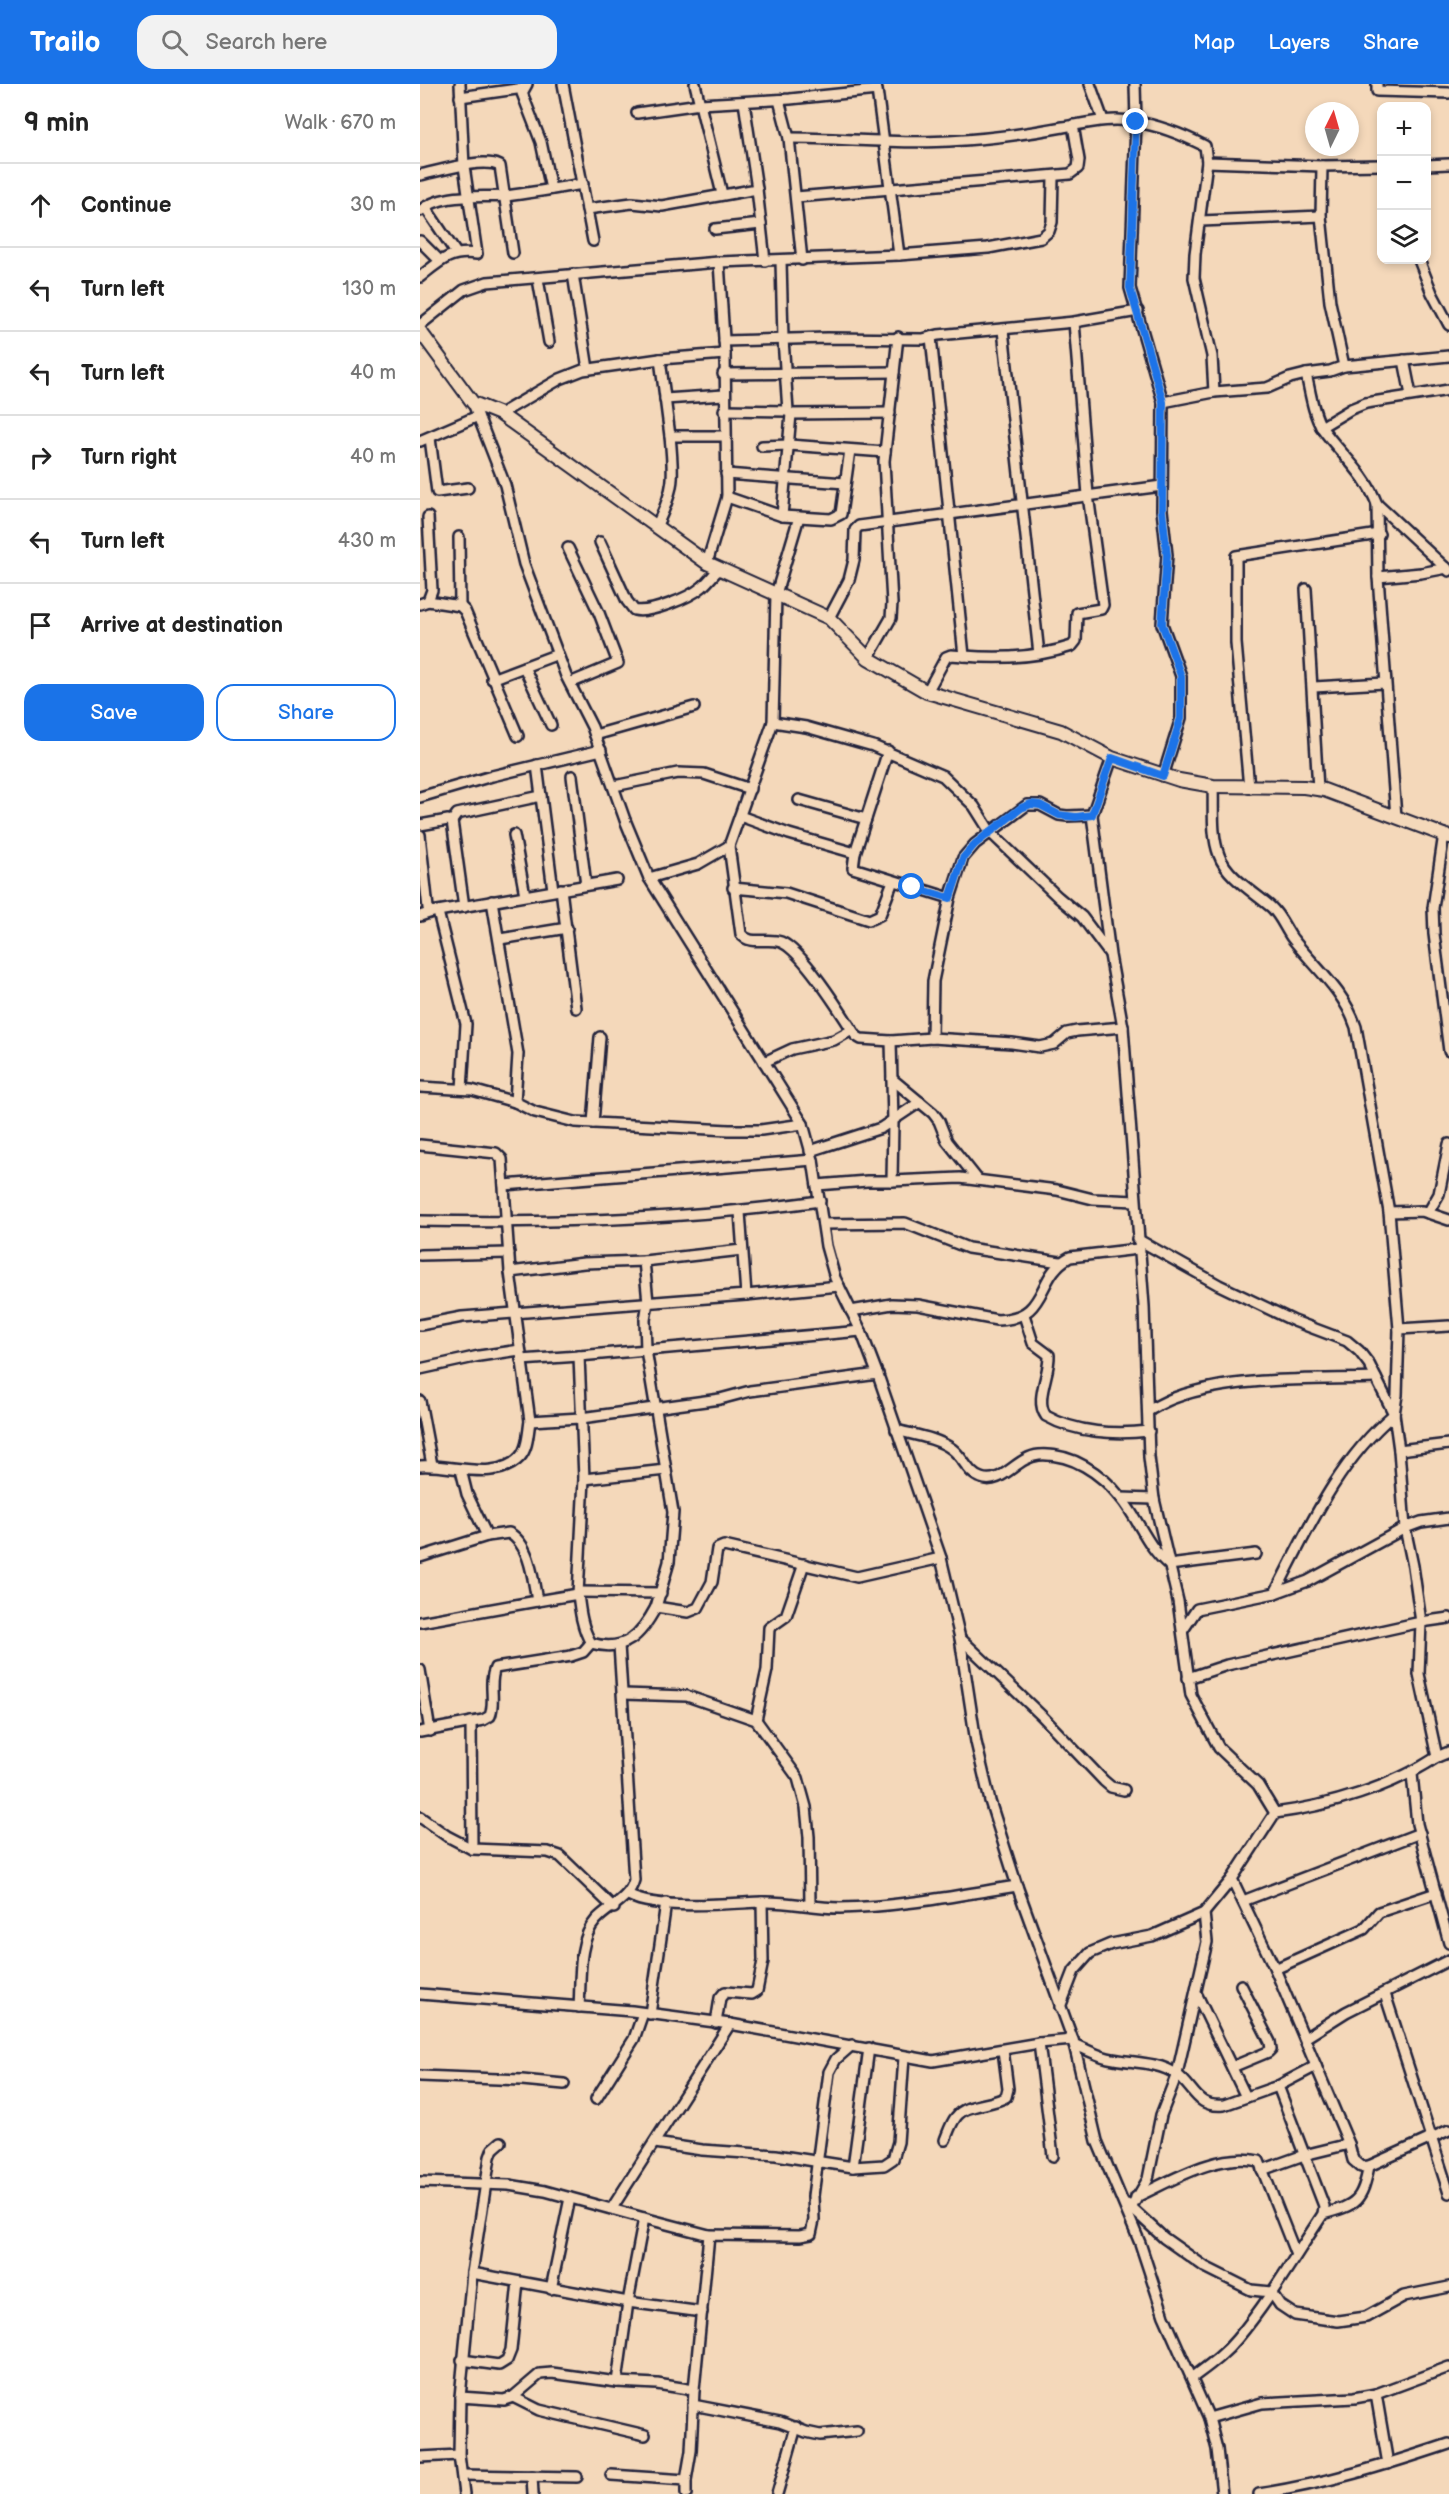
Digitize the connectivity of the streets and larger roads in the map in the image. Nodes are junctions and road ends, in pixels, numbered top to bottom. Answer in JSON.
{"nodes":[{"id":1,"x":460,"y":84,"type":"edge"},
{"id":2,"x":563,"y":84,"type":"edge"},
{"id":3,"x":695,"y":84,"type":"edge"},
{"id":4,"x":1090,"y":84,"type":"edge"},
{"id":5,"x":1135,"y":84,"type":"edge"},
{"id":6,"x":1377,"y":84,"type":"edge"},
{"id":7,"x":525,"y":86,"type":"edge"},
{"id":8,"x":1449,"y":93,"type":"edge"},
{"id":9,"x":460,"y":98,"type":"junction"},
{"id":10,"x":779,"y":100,"type":"junction"},
{"id":11,"x":744,"y":102,"type":"junction"},
{"id":12,"x":700,"y":104,"type":"junction"},
{"id":13,"x":637,"y":113,"type":"dead end"},
{"id":14,"x":1103,"y":120,"type":"junction"},
{"id":15,"x":1136,"y":122,"type":"junction"},
{"id":16,"x":1074,"y":125,"type":"junction"},
{"id":17,"x":789,"y":138,"type":"junction"},
{"id":18,"x":883,"y":142,"type":"junction"},
{"id":19,"x":1207,"y":162,"type":"junction"},
{"id":20,"x":1449,"y":164,"type":"edge"},
{"id":21,"x":1377,"y":165,"type":"edge"},
{"id":22,"x":1431,"y":165,"type":"edge"},
{"id":23,"x":464,"y":166,"type":"junction"},
{"id":24,"x":1322,"y":166,"type":"junction"},
{"id":25,"x":420,"y":175,"type":"edge"},
{"id":26,"x":1053,"y":177,"type":"junction"},
{"id":27,"x":583,"y":184,"type":"junction"},
{"id":28,"x":551,"y":189,"type":"junction"},
{"id":29,"x":757,"y":189,"type":"junction"},
{"id":30,"x":889,"y":190,"type":"junction"},
{"id":31,"x":722,"y":194,"type":"junction"},
{"id":32,"x":470,"y":196,"type":"junction"},
{"id":33,"x":504,"y":196,"type":"junction"},
{"id":34,"x":796,"y":197,"type":"junction"},
{"id":35,"x":422,"y":209,"type":"edge"},
{"id":36,"x":587,"y":209,"type":"junction"},
{"id":37,"x":1321,"y":216,"type":"junction"},
{"id":38,"x":1201,"y":221,"type":"junction"},
{"id":39,"x":761,"y":224,"type":"junction"},
{"id":40,"x":715,"y":229,"type":"dead end"},
{"id":41,"x":420,"y":241,"type":"edge"},
{"id":42,"x":593,"y":241,"type":"dead end"},
{"id":43,"x":456,"y":253,"type":"junction"},
{"id":44,"x":513,"y":253,"type":"dead end"},
{"id":45,"x":899,"y":255,"type":"junction"},
{"id":46,"x":802,"y":260,"type":"junction"},
{"id":47,"x":440,"y":261,"type":"junction"},
{"id":48,"x":765,"y":261,"type":"junction"},
{"id":49,"x":781,"y":261,"type":"junction"},
{"id":50,"x":719,"y":262,"type":"junction"},
{"id":51,"x":1421,"y":264,"type":"edge"},
{"id":52,"x":573,"y":274,"type":"junction"},
{"id":53,"x":420,"y":277,"type":"edge"},
{"id":54,"x":538,"y":279,"type":"junction"},
{"id":55,"x":1138,"y":310,"type":"junction"},
{"id":56,"x":1074,"y":322,"type":"junction"},
{"id":57,"x":420,"y":325,"type":"edge"},
{"id":58,"x":1449,"y":326,"type":"edge"},
{"id":59,"x":420,"y":330,"type":"edge"},
{"id":60,"x":1003,"y":330,"type":"junction"},
{"id":61,"x":898,"y":337,"type":"junction"},
{"id":62,"x":931,"y":337,"type":"junction"},
{"id":63,"x":783,"y":339,"type":"junction"},
{"id":64,"x":724,"y":341,"type":"junction"},
{"id":65,"x":549,"y":342,"type":"dead end"},
{"id":66,"x":725,"y":354,"type":"junction"},
{"id":67,"x":1449,"y":356,"type":"edge"},
{"id":68,"x":660,"y":359,"type":"junction"},
{"id":69,"x":1404,"y":360,"type":"junction"},
{"id":70,"x":1344,"y":366,"type":"junction"},
{"id":71,"x":588,"y":369,"type":"junction"},
{"id":72,"x":786,"y":372,"type":"junction"},
{"id":73,"x":894,"y":372,"type":"junction"},
{"id":74,"x":723,"y":374,"type":"junction"},
{"id":75,"x":1306,"y":374,"type":"junction"},
{"id":76,"x":1449,"y":390,"type":"edge"},
{"id":77,"x":1214,"y":392,"type":"junction"},
{"id":78,"x":724,"y":395,"type":"junction"},
{"id":79,"x":1411,"y":395,"type":"junction"},
{"id":80,"x":665,"y":399,"type":"junction"},
{"id":81,"x":1163,"y":402,"type":"junction"},
{"id":82,"x":473,"y":403,"type":"junction"},
{"id":83,"x":724,"y":410,"type":"junction"},
{"id":84,"x":789,"y":413,"type":"junction"},
{"id":85,"x":890,"y":413,"type":"junction"},
{"id":86,"x":500,"y":414,"type":"junction"},
{"id":87,"x":478,"y":416,"type":"junction"},
{"id":88,"x":1322,"y":427,"type":"junction"},
{"id":89,"x":670,"y":436,"type":"junction"},
{"id":90,"x":725,"y":436,"type":"junction"},
{"id":91,"x":430,"y":438,"type":"junction"},
{"id":92,"x":420,"y":441,"type":"edge"},
{"id":93,"x":789,"y":445,"type":"junction"},
{"id":94,"x":762,"y":446,"type":"dead end"},
{"id":95,"x":850,"y":450,"type":"junction"},
{"id":96,"x":885,"y":452,"type":"junction"},
{"id":97,"x":726,"y":474,"type":"junction"},
{"id":98,"x":785,"y":479,"type":"junction"},
{"id":99,"x":845,"y":483,"type":"junction"},
{"id":100,"x":1162,"y":486,"type":"junction"},
{"id":101,"x":468,"y":488,"type":"dead end"},
{"id":102,"x":1088,"y":495,"type":"junction"},
{"id":103,"x":727,"y":497,"type":"junction"},
{"id":104,"x":1377,"y":504,"type":"junction"},
{"id":105,"x":1021,"y":505,"type":"junction"},
{"id":106,"x":950,"y":514,"type":"junction"},
{"id":107,"x":782,"y":516,"type":"junction"},
{"id":108,"x":428,"y":517,"type":"dead end"},
{"id":109,"x":799,"y":517,"type":"junction"},
{"id":110,"x":887,"y":523,"type":"junction"},
{"id":111,"x":657,"y":525,"type":"junction"},
{"id":112,"x":1379,"y":534,"type":"junction"},
{"id":113,"x":459,"y":537,"type":"dead end"},
{"id":114,"x":600,"y":542,"type":"dead end"},
{"id":115,"x":568,"y":548,"type":"dead end"},
{"id":116,"x":706,"y":563,"type":"junction"},
{"id":117,"x":719,"y":569,"type":"junction"},
{"id":118,"x":1448,"y":569,"type":"edge"},
{"id":119,"x":1378,"y":577,"type":"junction"},
{"id":120,"x":1306,"y":589,"type":"dead end"},
{"id":121,"x":776,"y":594,"type":"junction"},
{"id":122,"x":424,"y":602,"type":"edge"},
{"id":123,"x":460,"y":606,"type":"junction"},
{"id":124,"x":829,"y":618,"type":"junction"},
{"id":125,"x":558,"y":654,"type":"junction"},
{"id":126,"x":1039,"y":654,"type":"junction"},
{"id":127,"x":964,"y":656,"type":"junction"},
{"id":128,"x":868,"y":657,"type":"junction"},
{"id":129,"x":524,"y":667,"type":"junction"},
{"id":130,"x":492,"y":679,"type":"junction"},
{"id":131,"x":1385,"y":682,"type":"junction"},
{"id":132,"x":570,"y":683,"type":"junction"},
{"id":133,"x":1314,"y":687,"type":"junction"},
{"id":134,"x":927,"y":692,"type":"junction"},
{"id":135,"x":694,"y":707,"type":"dead end"},
{"id":136,"x":773,"y":722,"type":"junction"},
{"id":137,"x":551,"y":725,"type":"dead end"},
{"id":138,"x":595,"y":735,"type":"junction"},
{"id":139,"x":518,"y":736,"type":"dead end"},
{"id":140,"x":601,"y":750,"type":"junction"},
{"id":141,"x":888,"y":751,"type":"junction"},
{"id":142,"x":1112,"y":758,"type":"junction"},
{"id":143,"x":537,"y":765,"type":"junction"},
{"id":144,"x":572,"y":776,"type":"dead end"},
{"id":145,"x":1163,"y":776,"type":"junction"},
{"id":146,"x":614,"y":786,"type":"junction"},
{"id":147,"x":1213,"y":786,"type":"junction"},
{"id":148,"x":1250,"y":788,"type":"junction"},
{"id":149,"x":750,"y":789,"type":"junction"},
{"id":150,"x":1318,"y":789,"type":"junction"},
{"id":151,"x":541,"y":796,"type":"junction"},
{"id":152,"x":420,"y":797,"type":"edge"},
{"id":153,"x":799,"y":800,"type":"dead end"},
{"id":154,"x":1092,"y":815,"type":"junction"},
{"id":155,"x":740,"y":816,"type":"junction"},
{"id":156,"x":1396,"y":817,"type":"junction"},
{"id":157,"x":866,"y":819,"type":"junction"},
{"id":158,"x":452,"y":821,"type":"junction"},
{"id":159,"x":420,"y":825,"type":"edge"},
{"id":160,"x":991,"y":833,"type":"junction"},
{"id":161,"x":420,"y":835,"type":"edge"},
{"id":162,"x":514,"y":835,"type":"dead end"},
{"id":163,"x":1446,"y":836,"type":"edge"},
{"id":164,"x":729,"y":846,"type":"junction"},
{"id":165,"x":855,"y":853,"type":"junction"},
{"id":166,"x":650,"y":878,"type":"junction"},
{"id":167,"x":617,"y":880,"type":"dead end"},
{"id":168,"x":893,"y":881,"type":"junction"},
{"id":169,"x":586,"y":885,"type":"junction"},
{"id":170,"x":733,"y":888,"type":"junction"},
{"id":171,"x":557,"y":890,"type":"junction"},
{"id":172,"x":525,"y":895,"type":"junction"},
{"id":173,"x":950,"y":898,"type":"junction"},
{"id":174,"x":492,"y":901,"type":"junction"},
{"id":175,"x":464,"y":907,"type":"junction"},
{"id":176,"x":435,"y":912,"type":"junction"},
{"id":177,"x":420,"y":916,"type":"edge"},
{"id":178,"x":567,"y":928,"type":"junction"},
{"id":179,"x":500,"y":939,"type":"junction"},
{"id":180,"x":1110,"y":955,"type":"junction"},
{"id":181,"x":576,"y":1008,"type":"dead end"},
{"id":182,"x":1123,"y":1027,"type":"junction"},
{"id":183,"x":852,"y":1030,"type":"junction"},
{"id":184,"x":600,"y":1037,"type":"dead end"},
{"id":185,"x":932,"y":1038,"type":"junction"},
{"id":186,"x":891,"y":1041,"type":"junction"},
{"id":187,"x":1449,"y":1051,"type":"edge"},
{"id":188,"x":764,"y":1062,"type":"junction"},
{"id":189,"x":892,"y":1079,"type":"junction"},
{"id":190,"x":420,"y":1086,"type":"edge"},
{"id":191,"x":462,"y":1089,"type":"junction"},
{"id":192,"x":515,"y":1102,"type":"junction"},
{"id":193,"x":920,"y":1102,"type":"junction"},
{"id":194,"x":593,"y":1122,"type":"junction"},
{"id":195,"x":893,"y":1122,"type":"junction"},
{"id":196,"x":803,"y":1124,"type":"junction"},
{"id":197,"x":1449,"y":1144,"type":"edge"},
{"id":198,"x":420,"y":1145,"type":"edge"},
{"id":199,"x":812,"y":1156,"type":"junction"},
{"id":200,"x":978,"y":1180,"type":"junction"},
{"id":201,"x":892,"y":1181,"type":"junction"},
{"id":202,"x":504,"y":1185,"type":"junction"},
{"id":203,"x":817,"y":1185,"type":"junction"},
{"id":204,"x":820,"y":1201,"type":"junction"},
{"id":205,"x":1135,"y":1201,"type":"junction"},
{"id":206,"x":740,"y":1212,"type":"junction"},
{"id":207,"x":1389,"y":1212,"type":"junction"},
{"id":208,"x":1428,"y":1213,"type":"junction"},
{"id":209,"x":1449,"y":1220,"type":"edge"},
{"id":210,"x":420,"y":1221,"type":"edge"},
{"id":211,"x":507,"y":1223,"type":"junction"},
{"id":212,"x":823,"y":1224,"type":"junction"},
{"id":213,"x":1138,"y":1244,"type":"junction"},
{"id":214,"x":742,"y":1250,"type":"junction"},
{"id":215,"x":509,"y":1253,"type":"junction"},
{"id":216,"x":420,"y":1255,"type":"edge"},
{"id":217,"x":644,"y":1261,"type":"junction"},
{"id":218,"x":1060,"y":1262,"type":"junction"},
{"id":219,"x":510,"y":1272,"type":"junction"},
{"id":220,"x":839,"y":1286,"type":"junction"},
{"id":221,"x":746,"y":1295,"type":"junction"},
{"id":222,"x":648,"y":1302,"type":"junction"},
{"id":223,"x":851,"y":1311,"type":"junction"},
{"id":224,"x":515,"y":1313,"type":"junction"},
{"id":225,"x":1024,"y":1315,"type":"junction"},
{"id":226,"x":420,"y":1324,"type":"edge"},
{"id":227,"x":1449,"y":1326,"type":"edge"},
{"id":228,"x":1399,"y":1329,"type":"junction"},
{"id":229,"x":861,"y":1331,"type":"junction"},
{"id":230,"x":646,"y":1350,"type":"junction"},
{"id":231,"x":521,"y":1355,"type":"junction"},
{"id":232,"x":579,"y":1356,"type":"junction"},
{"id":233,"x":420,"y":1370,"type":"edge"},
{"id":234,"x":878,"y":1374,"type":"junction"},
{"id":235,"x":1376,"y":1378,"type":"junction"},
{"id":236,"x":420,"y":1401,"type":"edge"},
{"id":237,"x":655,"y":1408,"type":"junction"},
{"id":238,"x":1148,"y":1412,"type":"junction"},
{"id":239,"x":1394,"y":1414,"type":"junction"},
{"id":240,"x":581,"y":1418,"type":"junction"},
{"id":241,"x":530,"y":1421,"type":"junction"},
{"id":242,"x":896,"y":1430,"type":"junction"},
{"id":243,"x":1149,"y":1431,"type":"junction"},
{"id":244,"x":1449,"y":1444,"type":"edge"},
{"id":245,"x":1399,"y":1450,"type":"junction"},
{"id":246,"x":432,"y":1465,"type":"junction"},
{"id":247,"x":420,"y":1467,"type":"edge"},
{"id":248,"x":461,"y":1470,"type":"junction"},
{"id":249,"x":666,"y":1470,"type":"junction"},
{"id":250,"x":584,"y":1479,"type":"junction"},
{"id":251,"x":1121,"y":1498,"type":"junction"},
{"id":252,"x":1154,"y":1499,"type":"junction"},
{"id":253,"x":1449,"y":1518,"type":"edge"},
{"id":254,"x":1405,"y":1528,"type":"junction"},
{"id":255,"x":488,"y":1536,"type":"junction"},
{"id":256,"x":1256,"y":1554,"type":"dead end"},
{"id":257,"x":420,"y":1557,"type":"edge"},
{"id":258,"x":941,"y":1558,"type":"junction"},
{"id":259,"x":804,"y":1564,"type":"junction"},
{"id":260,"x":1169,"y":1565,"type":"junction"},
{"id":261,"x":578,"y":1593,"type":"junction"},
{"id":262,"x":661,"y":1593,"type":"junction"},
{"id":263,"x":1275,"y":1593,"type":"junction"},
{"id":264,"x":537,"y":1601,"type":"junction"},
{"id":265,"x":1178,"y":1601,"type":"junction"},
{"id":266,"x":656,"y":1607,"type":"junction"},
{"id":267,"x":1197,"y":1609,"type":"junction"},
{"id":268,"x":1449,"y":1618,"type":"edge"},
{"id":269,"x":420,"y":1622,"type":"edge"},
{"id":270,"x":1421,"y":1622,"type":"junction"},
{"id":271,"x":1183,"y":1630,"type":"junction"},
{"id":272,"x":960,"y":1638,"type":"junction"},
{"id":273,"x":591,"y":1643,"type":"junction"},
{"id":274,"x":619,"y":1645,"type":"junction"},
{"id":275,"x":420,"y":1670,"type":"edge"},
{"id":276,"x":1188,"y":1678,"type":"junction"},
{"id":277,"x":623,"y":1694,"type":"junction"},
{"id":278,"x":756,"y":1720,"type":"junction"},
{"id":279,"x":471,"y":1722,"type":"junction"},
{"id":280,"x":425,"y":1731,"type":"edge"},
{"id":281,"x":1449,"y":1752,"type":"edge"},
{"id":282,"x":1437,"y":1757,"type":"junction"},
{"id":283,"x":1412,"y":1774,"type":"junction"},
{"id":284,"x":1124,"y":1790,"type":"dead end"},
{"id":285,"x":1275,"y":1813,"type":"junction"},
{"id":286,"x":420,"y":1817,"type":"edge"},
{"id":287,"x":1420,"y":1833,"type":"junction"},
{"id":288,"x":472,"y":1849,"type":"junction"},
{"id":289,"x":1232,"y":1879,"type":"junction"},
{"id":290,"x":1017,"y":1886,"type":"junction"},
{"id":291,"x":1436,"y":1893,"type":"junction"},
{"id":292,"x":627,"y":1894,"type":"junction"},
{"id":293,"x":1243,"y":1900,"type":"junction"},
{"id":294,"x":762,"y":1902,"type":"junction"},
{"id":295,"x":666,"y":1903,"type":"junction"},
{"id":296,"x":810,"y":1905,"type":"junction"},
{"id":297,"x":614,"y":1908,"type":"junction"},
{"id":298,"x":1204,"y":1913,"type":"junction"},
{"id":299,"x":1449,"y":1943,"type":"edge"},
{"id":300,"x":1449,"y":1960,"type":"edge"},
{"id":301,"x":1275,"y":1969,"type":"junction"},
{"id":302,"x":1241,"y":1985,"type":"dead end"},
{"id":303,"x":1196,"y":1993,"type":"junction"},
{"id":304,"x":420,"y":1994,"type":"edge"},
{"id":305,"x":1385,"y":1994,"type":"junction"},
{"id":306,"x":579,"y":2007,"type":"junction"},
{"id":307,"x":1060,"y":2007,"type":"junction"},
{"id":308,"x":646,"y":2013,"type":"junction"},
{"id":309,"x":716,"y":2023,"type":"junction"},
{"id":310,"x":730,"y":2024,"type":"junction"},
{"id":311,"x":1305,"y":2038,"type":"junction"},
{"id":312,"x":1073,"y":2042,"type":"junction"},
{"id":313,"x":1039,"y":2043,"type":"junction"},
{"id":314,"x":852,"y":2045,"type":"junction"},
{"id":315,"x":869,"y":2048,"type":"junction"},
{"id":316,"x":1003,"y":2050,"type":"junction"},
{"id":317,"x":904,"y":2057,"type":"junction"},
{"id":318,"x":1316,"y":2066,"type":"junction"},
{"id":319,"x":1232,"y":2067,"type":"junction"},
{"id":320,"x":1177,"y":2074,"type":"junction"},
{"id":321,"x":420,"y":2076,"type":"edge"},
{"id":322,"x":564,"y":2084,"type":"dead end"},
{"id":323,"x":1278,"y":2086,"type":"junction"},
{"id":324,"x":1246,"y":2097,"type":"junction"},
{"id":325,"x":596,"y":2099,"type":"dead end"},
{"id":326,"x":1449,"y":2130,"type":"edge"},
{"id":327,"x":1432,"y":2137,"type":"junction"},
{"id":328,"x":945,"y":2140,"type":"dead end"},
{"id":329,"x":501,"y":2142,"type":"dead end"},
{"id":330,"x":655,"y":2142,"type":"junction"},
{"id":331,"x":1348,"y":2144,"type":"junction"},
{"id":332,"x":1304,"y":2155,"type":"junction"},
{"id":333,"x":1053,"y":2156,"type":"dead end"},
{"id":334,"x":818,"y":2161,"type":"junction"},
{"id":335,"x":1369,"y":2166,"type":"junction"},
{"id":336,"x":853,"y":2167,"type":"junction"},
{"id":337,"x":1262,"y":2170,"type":"junction"},
{"id":338,"x":420,"y":2182,"type":"edge"},
{"id":339,"x":487,"y":2185,"type":"junction"},
{"id":340,"x":1449,"y":2193,"type":"edge"},
{"id":341,"x":1119,"y":2195,"type":"junction"},
{"id":342,"x":1136,"y":2197,"type":"junction"},
{"id":343,"x":570,"y":2198,"type":"junction"},
{"id":344,"x":612,"y":2208,"type":"junction"},
{"id":345,"x":1131,"y":2208,"type":"junction"},
{"id":346,"x":1323,"y":2214,"type":"junction"},
{"id":347,"x":644,"y":2217,"type":"junction"},
{"id":348,"x":709,"y":2235,"type":"junction"},
{"id":349,"x":1296,"y":2256,"type":"junction"},
{"id":350,"x":472,"y":2273,"type":"junction"},
{"id":351,"x":518,"y":2282,"type":"junction"},
{"id":352,"x":1449,"y":2288,"type":"edge"},
{"id":353,"x":551,"y":2289,"type":"junction"},
{"id":354,"x":1271,"y":2292,"type":"junction"},
{"id":355,"x":628,"y":2302,"type":"junction"},
{"id":356,"x":702,"y":2312,"type":"junction"},
{"id":357,"x":462,"y":2360,"type":"junction"},
{"id":358,"x":1449,"y":2367,"type":"edge"},
{"id":359,"x":1192,"y":2378,"type":"junction"},
{"id":360,"x":617,"y":2382,"type":"junction"},
{"id":361,"x":694,"y":2390,"type":"junction"},
{"id":362,"x":1376,"y":2394,"type":"junction"},
{"id":363,"x":460,"y":2397,"type":"junction"},
{"id":364,"x":513,"y":2397,"type":"junction"},
{"id":365,"x":693,"y":2405,"type":"junction"},
{"id":366,"x":1209,"y":2418,"type":"junction"},
{"id":367,"x":796,"y":2427,"type":"junction"},
{"id":368,"x":857,"y":2431,"type":"dead end"},
{"id":369,"x":645,"y":2435,"type":"dead end"},
{"id":370,"x":1449,"y":2444,"type":"edge"},
{"id":371,"x":459,"y":2455,"type":"junction"},
{"id":372,"x":420,"y":2457,"type":"edge"},
{"id":373,"x":1388,"y":2464,"type":"junction"},
{"id":374,"x":462,"y":2475,"type":"junction"},
{"id":375,"x":611,"y":2475,"type":"dead end"},
{"id":376,"x":532,"y":2476,"type":"junction"},
{"id":377,"x":577,"y":2477,"type":"dead end"},
{"id":378,"x":686,"y":2480,"type":"junction"},
{"id":379,"x":464,"y":2494,"type":"edge"},
{"id":380,"x":533,"y":2494,"type":"edge"},
{"id":381,"x":686,"y":2494,"type":"edge"},
{"id":382,"x":777,"y":2494,"type":"edge"},
{"id":383,"x":1222,"y":2494,"type":"edge"},
{"id":384,"x":1258,"y":2494,"type":"edge"}],
"edges":[{"from":1,"to":9,"type":"street"},
{"from":2,"to":27,"type":"street"},
{"from":3,"to":12,"type":"street"},
{"from":4,"to":14,"type":"street"},
{"from":5,"to":15,"type":"street"},
{"from":6,"to":8,"type":"street"},
{"from":7,"to":9,"type":"street"},
{"from":7,"to":28,"type":"street"},
{"from":9,"to":23,"type":"street"},
{"from":10,"to":11,"type":"street"},
{"from":10,"to":17,"type":"street"},
{"from":10,"to":18,"type":"street"},
{"from":11,"to":12,"type":"street"},
{"from":11,"to":29,"type":"street"},
{"from":12,"to":13,"type":"street"},
{"from":12,"to":31,"type":"street"},
{"from":14,"to":15,"type":"street"},
{"from":14,"to":16,"type":"street"},
{"from":15,"to":19,"type":"street"},
{"from":15,"to":55,"type":"street"},
{"from":16,"to":18,"type":"street"},
{"from":16,"to":26,"type":"street"},
{"from":17,"to":18,"type":"street"},
{"from":17,"to":34,"type":"street"},
{"from":18,"to":30,"type":"street"},
{"from":19,"to":24,"type":"street"},
{"from":19,"to":38,"type":"street"},
{"from":20,"to":22,"type":"street"},
{"from":21,"to":24,"type":"street"},
{"from":23,"to":25,"type":"street"},
{"from":23,"to":32,"type":"street"},
{"from":23,"to":33,"type":"street"},
{"from":24,"to":37,"type":"street"},
{"from":26,"to":30,"type":"street"},
{"from":26,"to":45,"type":"street"},
{"from":27,"to":28,"type":"street"},
{"from":27,"to":36,"type":"street"},
{"from":28,"to":33,"type":"street"},
{"from":29,"to":31,"type":"street"},
{"from":29,"to":39,"type":"street"},
{"from":30,"to":34,"type":"street"},
{"from":30,"to":45,"type":"street"},
{"from":31,"to":36,"type":"street"},
{"from":32,"to":33,"type":"street"},
{"from":32,"to":35,"type":"street"},
{"from":32,"to":43,"type":"street"},
{"from":33,"to":44,"type":"street"},
{"from":34,"to":46,"type":"street"},
{"from":35,"to":43,"type":"street"},
{"from":36,"to":42,"type":"street"},
{"from":37,"to":38,"type":"street"},
{"from":37,"to":70,"type":"street"},
{"from":38,"to":77,"type":"street"},
{"from":39,"to":40,"type":"street"},
{"from":39,"to":48,"type":"street"},
{"from":41,"to":47,"type":"street"},
{"from":43,"to":47,"type":"street"},
{"from":45,"to":46,"type":"street"},
{"from":46,"to":49,"type":"street"},
{"from":47,"to":53,"type":"street"},
{"from":48,"to":49,"type":"street"},
{"from":48,"to":50,"type":"street"},
{"from":49,"to":63,"type":"street"},
{"from":50,"to":52,"type":"street"},
{"from":50,"to":64,"type":"street"},
{"from":51,"to":58,"type":"street"},
{"from":52,"to":54,"type":"street"},
{"from":52,"to":71,"type":"street"},
{"from":54,"to":57,"type":"street"},
{"from":54,"to":65,"type":"street"},
{"from":55,"to":56,"type":"street"},
{"from":55,"to":81,"type":"street"},
{"from":56,"to":60,"type":"street"},
{"from":56,"to":102,"type":"street"},
{"from":59,"to":82,"type":"street"},
{"from":60,"to":62,"type":"street"},
{"from":60,"to":105,"type":"street"},
{"from":61,"to":62,"type":"street"},
{"from":61,"to":63,"type":"street"},
{"from":61,"to":73,"type":"street"},
{"from":62,"to":106,"type":"street"},
{"from":63,"to":64,"type":"street"},
{"from":63,"to":72,"type":"street"},
{"from":64,"to":66,"type":"street"},
{"from":66,"to":68,"type":"street"},
{"from":66,"to":74,"type":"street"},
{"from":67,"to":69,"type":"street"},
{"from":68,"to":71,"type":"street"},
{"from":68,"to":80,"type":"street"},
{"from":69,"to":70,"type":"street"},
{"from":69,"to":79,"type":"street"},
{"from":70,"to":75,"type":"street"},
{"from":71,"to":86,"type":"street"},
{"from":72,"to":73,"type":"street"},
{"from":72,"to":74,"type":"street"},
{"from":72,"to":84,"type":"street"},
{"from":73,"to":85,"type":"street"},
{"from":74,"to":78,"type":"street"},
{"from":75,"to":77,"type":"street"},
{"from":75,"to":88,"type":"street"},
{"from":76,"to":79,"type":"street"},
{"from":77,"to":81,"type":"street"},
{"from":78,"to":80,"type":"street"},
{"from":78,"to":83,"type":"street"},
{"from":79,"to":88,"type":"street"},
{"from":80,"to":89,"type":"street"},
{"from":81,"to":100,"type":"street"},
{"from":82,"to":86,"type":"street"},
{"from":82,"to":87,"type":"street"},
{"from":83,"to":84,"type":"street"},
{"from":83,"to":90,"type":"street"},
{"from":84,"to":85,"type":"street"},
{"from":84,"to":93,"type":"street"},
{"from":85,"to":96,"type":"street"},
{"from":86,"to":111,"type":"street"},
{"from":87,"to":91,"type":"street"},
{"from":87,"to":125,"type":"street"},
{"from":88,"to":104,"type":"street"},
{"from":89,"to":90,"type":"street"},
{"from":89,"to":111,"type":"street"},
{"from":90,"to":97,"type":"street"},
{"from":91,"to":92,"type":"street"},
{"from":91,"to":101,"type":"street"},
{"from":93,"to":94,"type":"street"},
{"from":93,"to":95,"type":"street"},
{"from":93,"to":98,"type":"street"},
{"from":95,"to":96,"type":"street"},
{"from":95,"to":99,"type":"street"},
{"from":96,"to":110,"type":"street"},
{"from":97,"to":98,"type":"street"},
{"from":97,"to":103,"type":"street"},
{"from":98,"to":99,"type":"street"},
{"from":98,"to":107,"type":"street"},
{"from":99,"to":109,"type":"street"},
{"from":100,"to":102,"type":"street"},
{"from":100,"to":145,"type":"street"},
{"from":102,"to":105,"type":"street"},
{"from":102,"to":126,"type":"street"},
{"from":103,"to":107,"type":"street"},
{"from":103,"to":116,"type":"street"},
{"from":104,"to":112,"type":"street"},
{"from":104,"to":118,"type":"street"},
{"from":105,"to":106,"type":"street"},
{"from":105,"to":126,"type":"street"},
{"from":106,"to":110,"type":"street"},
{"from":106,"to":127,"type":"street"},
{"from":107,"to":109,"type":"street"},
{"from":108,"to":122,"type":"street"},
{"from":109,"to":121,"type":"street"},
{"from":110,"to":124,"type":"street"},
{"from":110,"to":128,"type":"street"},
{"from":111,"to":116,"type":"street"},
{"from":112,"to":119,"type":"street"},
{"from":112,"to":148,"type":"street"},
{"from":113,"to":123,"type":"street"},
{"from":114,"to":117,"type":"street"},
{"from":115,"to":132,"type":"street"},
{"from":116,"to":117,"type":"street"},
{"from":117,"to":121,"type":"street"},
{"from":118,"to":119,"type":"street"},
{"from":119,"to":131,"type":"street"},
{"from":120,"to":133,"type":"street"},
{"from":121,"to":124,"type":"street"},
{"from":121,"to":136,"type":"street"},
{"from":122,"to":123,"type":"street"},
{"from":123,"to":130,"type":"street"},
{"from":124,"to":128,"type":"street"},
{"from":125,"to":129,"type":"street"},
{"from":125,"to":132,"type":"street"},
{"from":126,"to":127,"type":"street"},
{"from":127,"to":134,"type":"street"},
{"from":128,"to":134,"type":"street"},
{"from":129,"to":130,"type":"street"},
{"from":129,"to":137,"type":"street"},
{"from":130,"to":139,"type":"street"},
{"from":131,"to":133,"type":"street"},
{"from":131,"to":156,"type":"street"},
{"from":132,"to":138,"type":"street"},
{"from":133,"to":150,"type":"street"},
{"from":134,"to":142,"type":"street"},
{"from":135,"to":138,"type":"street"},
{"from":136,"to":141,"type":"street"},
{"from":136,"to":149,"type":"street"},
{"from":138,"to":140,"type":"street"},
{"from":140,"to":143,"type":"street"},
{"from":140,"to":146,"type":"street"},
{"from":141,"to":157,"type":"street"},
{"from":141,"to":160,"type":"street"},
{"from":142,"to":145,"type":"street"},
{"from":142,"to":154,"type":"street"},
{"from":143,"to":151,"type":"street"},
{"from":143,"to":152,"type":"street"},
{"from":144,"to":169,"type":"street"},
{"from":145,"to":147,"type":"street"},
{"from":146,"to":149,"type":"street"},
{"from":146,"to":166,"type":"street"},
{"from":147,"to":148,"type":"street"},
{"from":147,"to":207,"type":"street"},
{"from":148,"to":150,"type":"street"},
{"from":149,"to":155,"type":"street"},
{"from":150,"to":156,"type":"street"},
{"from":151,"to":158,"type":"street"},
{"from":151,"to":171,"type":"street"},
{"from":153,"to":157,"type":"street"},
{"from":154,"to":160,"type":"street"},
{"from":154,"to":180,"type":"street"},
{"from":155,"to":164,"type":"street"},
{"from":155,"to":165,"type":"street"},
{"from":156,"to":163,"type":"street"},
{"from":157,"to":165,"type":"street"},
{"from":158,"to":159,"type":"street"},
{"from":158,"to":175,"type":"street"},
{"from":160,"to":173,"type":"street"},
{"from":160,"to":180,"type":"street"},
{"from":161,"to":176,"type":"street"},
{"from":162,"to":172,"type":"street"},
{"from":163,"to":187,"type":"street"},
{"from":164,"to":166,"type":"street"},
{"from":164,"to":170,"type":"street"},
{"from":165,"to":168,"type":"street"},
{"from":166,"to":188,"type":"street"},
{"from":167,"to":169,"type":"street"},
{"from":168,"to":170,"type":"street"},
{"from":168,"to":173,"type":"street"},
{"from":169,"to":171,"type":"street"},
{"from":170,"to":183,"type":"street"},
{"from":171,"to":172,"type":"street"},
{"from":171,"to":178,"type":"street"},
{"from":172,"to":174,"type":"street"},
{"from":173,"to":185,"type":"street"},
{"from":174,"to":175,"type":"street"},
{"from":174,"to":179,"type":"street"},
{"from":175,"to":176,"type":"street"},
{"from":176,"to":177,"type":"street"},
{"from":176,"to":191,"type":"street"},
{"from":178,"to":179,"type":"street"},
{"from":178,"to":181,"type":"street"},
{"from":179,"to":192,"type":"street"},
{"from":180,"to":182,"type":"street"},
{"from":182,"to":185,"type":"street"},
{"from":182,"to":205,"type":"street"},
{"from":183,"to":186,"type":"street"},
{"from":183,"to":188,"type":"street"},
{"from":184,"to":194,"type":"street"},
{"from":185,"to":186,"type":"street"},
{"from":186,"to":189,"type":"street"},
{"from":188,"to":196,"type":"street"},
{"from":189,"to":193,"type":"street"},
{"from":189,"to":195,"type":"street"},
{"from":190,"to":191,"type":"street"},
{"from":191,"to":192,"type":"street"},
{"from":192,"to":194,"type":"street"},
{"from":193,"to":195,"type":"street"},
{"from":193,"to":200,"type":"street"},
{"from":194,"to":196,"type":"street"},
{"from":195,"to":199,"type":"street"},
{"from":195,"to":201,"type":"street"},
{"from":196,"to":199,"type":"street"},
{"from":197,"to":208,"type":"street"},
{"from":198,"to":202,"type":"street"},
{"from":199,"to":202,"type":"street"},
{"from":199,"to":203,"type":"street"},
{"from":200,"to":201,"type":"street"},
{"from":200,"to":205,"type":"street"},
{"from":201,"to":203,"type":"street"},
{"from":202,"to":211,"type":"street"},
{"from":203,"to":204,"type":"street"},
{"from":204,"to":206,"type":"street"},
{"from":204,"to":212,"type":"street"},
{"from":205,"to":213,"type":"street"},
{"from":206,"to":211,"type":"street"},
{"from":206,"to":214,"type":"street"},
{"from":207,"to":208,"type":"street"},
{"from":207,"to":228,"type":"street"},
{"from":208,"to":209,"type":"street"},
{"from":210,"to":211,"type":"street"},
{"from":211,"to":215,"type":"street"},
{"from":212,"to":218,"type":"street"},
{"from":212,"to":220,"type":"street"},
{"from":213,"to":218,"type":"street"},
{"from":213,"to":235,"type":"street"},
{"from":213,"to":238,"type":"street"},
{"from":214,"to":217,"type":"street"},
{"from":214,"to":221,"type":"street"},
{"from":215,"to":216,"type":"street"},
{"from":215,"to":219,"type":"street"},
{"from":217,"to":219,"type":"street"},
{"from":217,"to":222,"type":"street"},
{"from":218,"to":225,"type":"street"},
{"from":219,"to":224,"type":"street"},
{"from":220,"to":221,"type":"street"},
{"from":220,"to":223,"type":"street"},
{"from":221,"to":222,"type":"street"},
{"from":222,"to":224,"type":"street"},
{"from":222,"to":230,"type":"street"},
{"from":223,"to":225,"type":"street"},
{"from":223,"to":229,"type":"street"},
{"from":224,"to":226,"type":"street"},
{"from":224,"to":231,"type":"street"},
{"from":225,"to":243,"type":"street"},
{"from":227,"to":228,"type":"street"},
{"from":228,"to":239,"type":"street"},
{"from":229,"to":230,"type":"street"},
{"from":229,"to":234,"type":"street"},
{"from":230,"to":232,"type":"street"},
{"from":230,"to":237,"type":"street"},
{"from":231,"to":232,"type":"street"},
{"from":231,"to":233,"type":"street"},
{"from":231,"to":241,"type":"street"},
{"from":232,"to":240,"type":"street"},
{"from":234,"to":237,"type":"street"},
{"from":234,"to":242,"type":"street"},
{"from":235,"to":238,"type":"street"},
{"from":235,"to":239,"type":"street"},
{"from":236,"to":246,"type":"street"},
{"from":237,"to":240,"type":"street"},
{"from":237,"to":249,"type":"street"},
{"from":238,"to":243,"type":"street"},
{"from":239,"to":245,"type":"street"},
{"from":239,"to":263,"type":"street"},
{"from":240,"to":241,"type":"street"},
{"from":240,"to":250,"type":"street"},
{"from":241,"to":248,"type":"street"},
{"from":242,"to":251,"type":"street"},
{"from":242,"to":258,"type":"street"},
{"from":243,"to":252,"type":"street"},
{"from":244,"to":245,"type":"street"},
{"from":245,"to":254,"type":"street"},
{"from":246,"to":247,"type":"street"},
{"from":246,"to":248,"type":"street"},
{"from":248,"to":255,"type":"street"},
{"from":249,"to":250,"type":"street"},
{"from":249,"to":262,"type":"street"},
{"from":250,"to":261,"type":"street"},
{"from":251,"to":252,"type":"street"},
{"from":251,"to":260,"type":"street"},
{"from":252,"to":260,"type":"street"},
{"from":253,"to":254,"type":"street"},
{"from":254,"to":263,"type":"street"},
{"from":254,"to":270,"type":"street"},
{"from":255,"to":257,"type":"street"},
{"from":255,"to":264,"type":"street"},
{"from":256,"to":260,"type":"street"},
{"from":258,"to":259,"type":"street"},
{"from":258,"to":272,"type":"street"},
{"from":259,"to":266,"type":"street"},
{"from":259,"to":278,"type":"street"},
{"from":260,"to":265,"type":"street"},
{"from":261,"to":262,"type":"street"},
{"from":261,"to":264,"type":"street"},
{"from":261,"to":273,"type":"street"},
{"from":262,"to":266,"type":"street"},
{"from":263,"to":267,"type":"street"},
{"from":264,"to":269,"type":"street"},
{"from":265,"to":267,"type":"street"},
{"from":265,"to":271,"type":"street"},
{"from":266,"to":274,"type":"street"},
{"from":267,"to":271,"type":"street"},
{"from":268,"to":270,"type":"street"},
{"from":270,"to":276,"type":"street"},
{"from":270,"to":282,"type":"street"},
{"from":271,"to":276,"type":"street"},
{"from":272,"to":284,"type":"street"},
{"from":272,"to":290,"type":"street"},
{"from":273,"to":274,"type":"street"},
{"from":273,"to":279,"type":"street"},
{"from":274,"to":277,"type":"street"},
{"from":275,"to":280,"type":"street"},
{"from":276,"to":285,"type":"street"},
{"from":277,"to":278,"type":"street"},
{"from":277,"to":292,"type":"street"},
{"from":278,"to":296,"type":"street"},
{"from":279,"to":280,"type":"street"},
{"from":279,"to":288,"type":"street"},
{"from":281,"to":282,"type":"street"},
{"from":282,"to":283,"type":"street"},
{"from":283,"to":285,"type":"street"},
{"from":283,"to":287,"type":"street"},
{"from":285,"to":289,"type":"street"},
{"from":286,"to":288,"type":"street"},
{"from":287,"to":291,"type":"street"},
{"from":287,"to":293,"type":"street"},
{"from":288,"to":297,"type":"street"},
{"from":289,"to":293,"type":"street"},
{"from":289,"to":298,"type":"street"},
{"from":290,"to":296,"type":"street"},
{"from":290,"to":307,"type":"street"},
{"from":291,"to":299,"type":"street"},
{"from":291,"to":301,"type":"street"},
{"from":292,"to":295,"type":"street"},
{"from":292,"to":297,"type":"street"},
{"from":293,"to":301,"type":"street"},
{"from":294,"to":295,"type":"street"},
{"from":294,"to":296,"type":"street"},
{"from":294,"to":309,"type":"street"},
{"from":295,"to":308,"type":"street"},
{"from":297,"to":306,"type":"street"},
{"from":298,"to":303,"type":"street"},
{"from":298,"to":307,"type":"street"},
{"from":300,"to":305,"type":"street"},
{"from":301,"to":311,"type":"street"},
{"from":302,"to":319,"type":"street"},
{"from":303,"to":319,"type":"street"},
{"from":303,"to":320,"type":"street"},
{"from":304,"to":306,"type":"street"},
{"from":305,"to":311,"type":"street"},
{"from":305,"to":327,"type":"street"},
{"from":306,"to":308,"type":"street"},
{"from":307,"to":312,"type":"street"},
{"from":308,"to":309,"type":"street"},
{"from":308,"to":325,"type":"street"},
{"from":309,"to":310,"type":"street"},
{"from":310,"to":314,"type":"street"},
{"from":310,"to":330,"type":"street"},
{"from":311,"to":318,"type":"street"},
{"from":312,"to":313,"type":"street"},
{"from":312,"to":320,"type":"street"},
{"from":312,"to":341,"type":"street"},
{"from":313,"to":316,"type":"street"},
{"from":313,"to":333,"type":"street"},
{"from":314,"to":315,"type":"street"},
{"from":314,"to":334,"type":"street"},
{"from":315,"to":317,"type":"street"},
{"from":315,"to":336,"type":"street"},
{"from":316,"to":317,"type":"street"},
{"from":316,"to":328,"type":"street"},
{"from":317,"to":336,"type":"street"},
{"from":318,"to":323,"type":"street"},
{"from":318,"to":331,"type":"street"},
{"from":319,"to":324,"type":"street"},
{"from":320,"to":324,"type":"street"},
{"from":320,"to":342,"type":"street"},
{"from":321,"to":322,"type":"street"},
{"from":323,"to":324,"type":"street"},
{"from":323,"to":332,"type":"street"},
{"from":326,"to":327,"type":"street"},
{"from":327,"to":335,"type":"street"},
{"from":327,"to":340,"type":"street"},
{"from":329,"to":339,"type":"street"},
{"from":330,"to":334,"type":"street"},
{"from":330,"to":344,"type":"street"},
{"from":331,"to":332,"type":"street"},
{"from":331,"to":335,"type":"street"},
{"from":332,"to":337,"type":"street"},
{"from":332,"to":346,"type":"street"},
{"from":334,"to":336,"type":"street"},
{"from":334,"to":348,"type":"street"},
{"from":335,"to":346,"type":"street"},
{"from":337,"to":342,"type":"street"},
{"from":337,"to":349,"type":"street"},
{"from":338,"to":339,"type":"street"},
{"from":339,"to":343,"type":"street"},
{"from":339,"to":350,"type":"street"},
{"from":341,"to":345,"type":"street"},
{"from":341,"to":359,"type":"street"},
{"from":342,"to":345,"type":"street"},
{"from":343,"to":344,"type":"street"},
{"from":343,"to":353,"type":"street"},
{"from":344,"to":347,"type":"street"},
{"from":345,"to":354,"type":"street"},
{"from":346,"to":349,"type":"street"},
{"from":347,"to":348,"type":"street"},
{"from":347,"to":355,"type":"street"},
{"from":348,"to":356,"type":"street"},
{"from":349,"to":354,"type":"street"},
{"from":350,"to":351,"type":"street"},
{"from":350,"to":357,"type":"street"},
{"from":351,"to":353,"type":"street"},
{"from":351,"to":357,"type":"street"},
{"from":352,"to":354,"type":"street"},
{"from":353,"to":355,"type":"street"},
{"from":354,"to":359,"type":"street"},
{"from":355,"to":356,"type":"street"},
{"from":355,"to":360,"type":"street"},
{"from":356,"to":361,"type":"street"},
{"from":357,"to":363,"type":"street"},
{"from":358,"to":362,"type":"street"},
{"from":359,"to":366,"type":"street"},
{"from":360,"to":361,"type":"street"},
{"from":360,"to":364,"type":"street"},
{"from":361,"to":365,"type":"street"},
{"from":362,"to":366,"type":"street"},
{"from":362,"to":373,"type":"street"},
{"from":363,"to":364,"type":"street"},
{"from":363,"to":371,"type":"street"},
{"from":364,"to":369,"type":"street"},
{"from":365,"to":367,"type":"street"},
{"from":365,"to":378,"type":"street"},
{"from":366,"to":383,"type":"street"},
{"from":367,"to":368,"type":"street"},
{"from":367,"to":382,"type":"street"},
{"from":370,"to":373,"type":"street"},
{"from":371,"to":372,"type":"street"},
{"from":371,"to":374,"type":"street"},
{"from":373,"to":384,"type":"street"},
{"from":374,"to":376,"type":"street"},
{"from":374,"to":379,"type":"street"},
{"from":375,"to":378,"type":"street"},
{"from":376,"to":377,"type":"street"},
{"from":376,"to":380,"type":"street"},
{"from":378,"to":381,"type":"street"}]}
